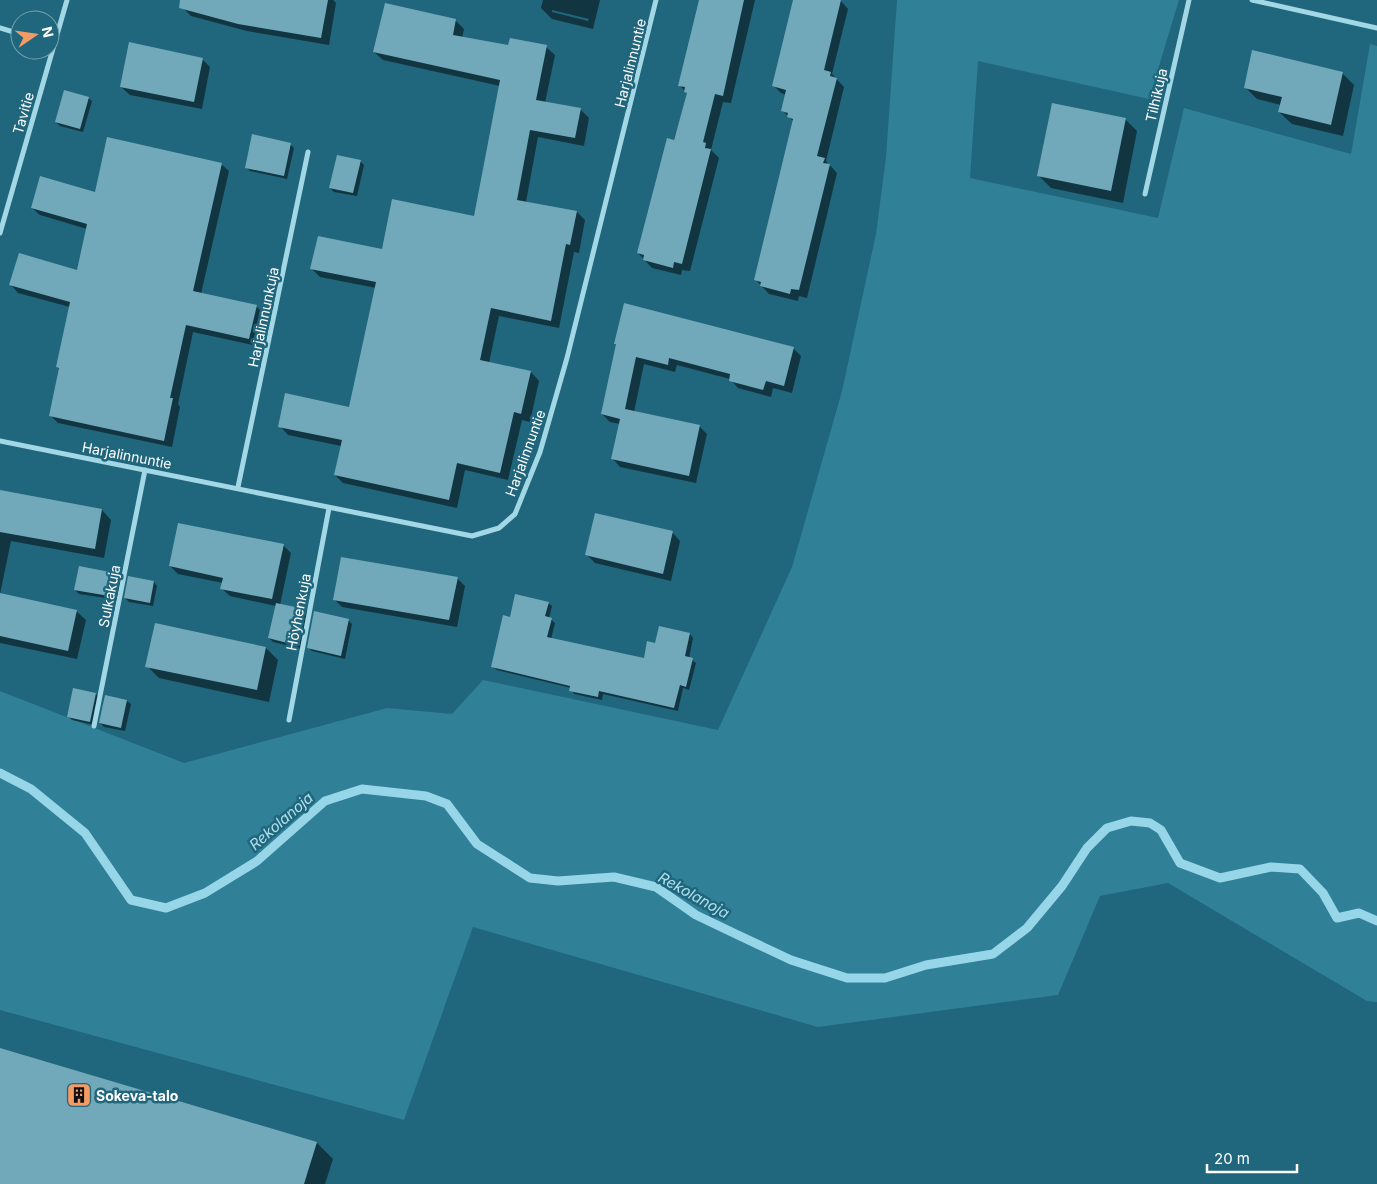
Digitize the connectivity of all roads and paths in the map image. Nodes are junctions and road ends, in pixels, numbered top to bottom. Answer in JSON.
{"nodes":[{"id":1,"x":67,"y":0,"type":"edge"},
{"id":2,"x":656,"y":0,"type":"edge"},
{"id":3,"x":1189,"y":0,"type":"edge"},
{"id":4,"x":1252,"y":0,"type":"edge"},
{"id":5,"x":60,"y":20,"type":"edge"},
{"id":6,"x":1377,"y":28,"type":"edge"},
{"id":7,"x":47,"y":60,"type":"edge"},
{"id":8,"x":308,"y":152,"type":"dead end"},
{"id":9,"x":1145,"y":194,"type":"dead end"},
{"id":10,"x":0,"y":233,"type":"edge"},
{"id":11,"x":0,"y":441,"type":"edge"},
{"id":12,"x":145,"y":470,"type":"junction"},
{"id":13,"x":238,"y":487,"type":"junction"},
{"id":14,"x":329,"y":508,"type":"junction"},
{"id":15,"x":289,"y":720,"type":"dead end"},
{"id":16,"x":94,"y":726,"type":"dead end"}],
"edges":[{"from":1,"to":5,"type":"street","name":"Tavitie"},
{"from":2,"to":14,"type":"street","name":"Harjalinnuntie"},
{"from":3,"to":9,"type":"street","name":"Tilhikuja"},
{"from":4,"to":6,"type":"street"},
{"from":7,"to":10,"type":"street","name":"Tavitie"},
{"from":8,"to":13,"type":"street","name":"Harjalinnunkuja"},
{"from":11,"to":12,"type":"street","name":"Harjalinnuntie"},
{"from":12,"to":13,"type":"street","name":"Harjalinnuntie"},
{"from":12,"to":16,"type":"street","name":"Sulkakuja"},
{"from":13,"to":14,"type":"street","name":"Harjalinnuntie"},
{"from":14,"to":15,"type":"street","name":"Höyhenkuja"}]}
